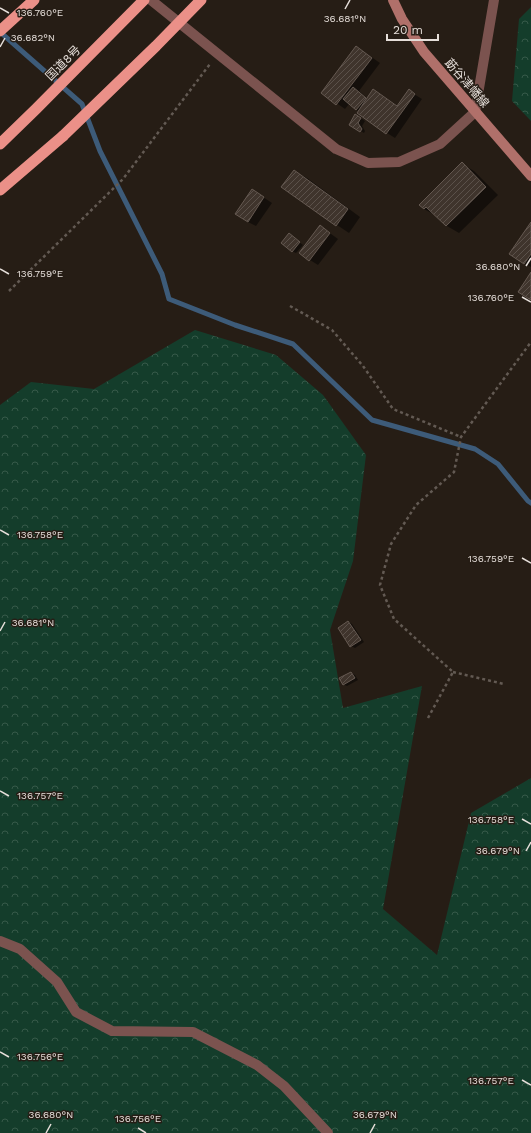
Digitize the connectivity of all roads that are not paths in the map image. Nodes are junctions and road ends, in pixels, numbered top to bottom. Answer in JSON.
{"nodes":[{"id":1,"x":34,"y":0,"type":"edge"},
{"id":2,"x":144,"y":0,"type":"edge"},
{"id":3,"x":151,"y":0,"type":"edge"},
{"id":4,"x":201,"y":0,"type":"edge"},
{"id":5,"x":393,"y":0,"type":"edge"},
{"id":6,"x":494,"y":0,"type":"edge"},
{"id":7,"x":0,"y":31,"type":"edge"},
{"id":8,"x":475,"y":112,"type":"junction"},
{"id":9,"x":0,"y":144,"type":"edge"},
{"id":10,"x":531,"y":176,"type":"edge"},
{"id":11,"x":0,"y":190,"type":"edge"},
{"id":12,"x":0,"y":941,"type":"edge"},
{"id":13,"x":328,"y":1133,"type":"edge"}],
"edges":[{"from":1,"to":7,"type":"highway"},
{"from":2,"to":9,"type":"highway","name":"国道8号"},
{"from":3,"to":8,"type":"street"},
{"from":4,"to":11,"type":"highway","bridge":true},
{"from":5,"to":8,"type":"main road","name":"莇谷津幡線"},
{"from":6,"to":8,"type":"street"},
{"from":8,"to":10,"type":"main road","name":"莇谷津幡線"},
{"from":12,"to":13,"type":"street"}]}
